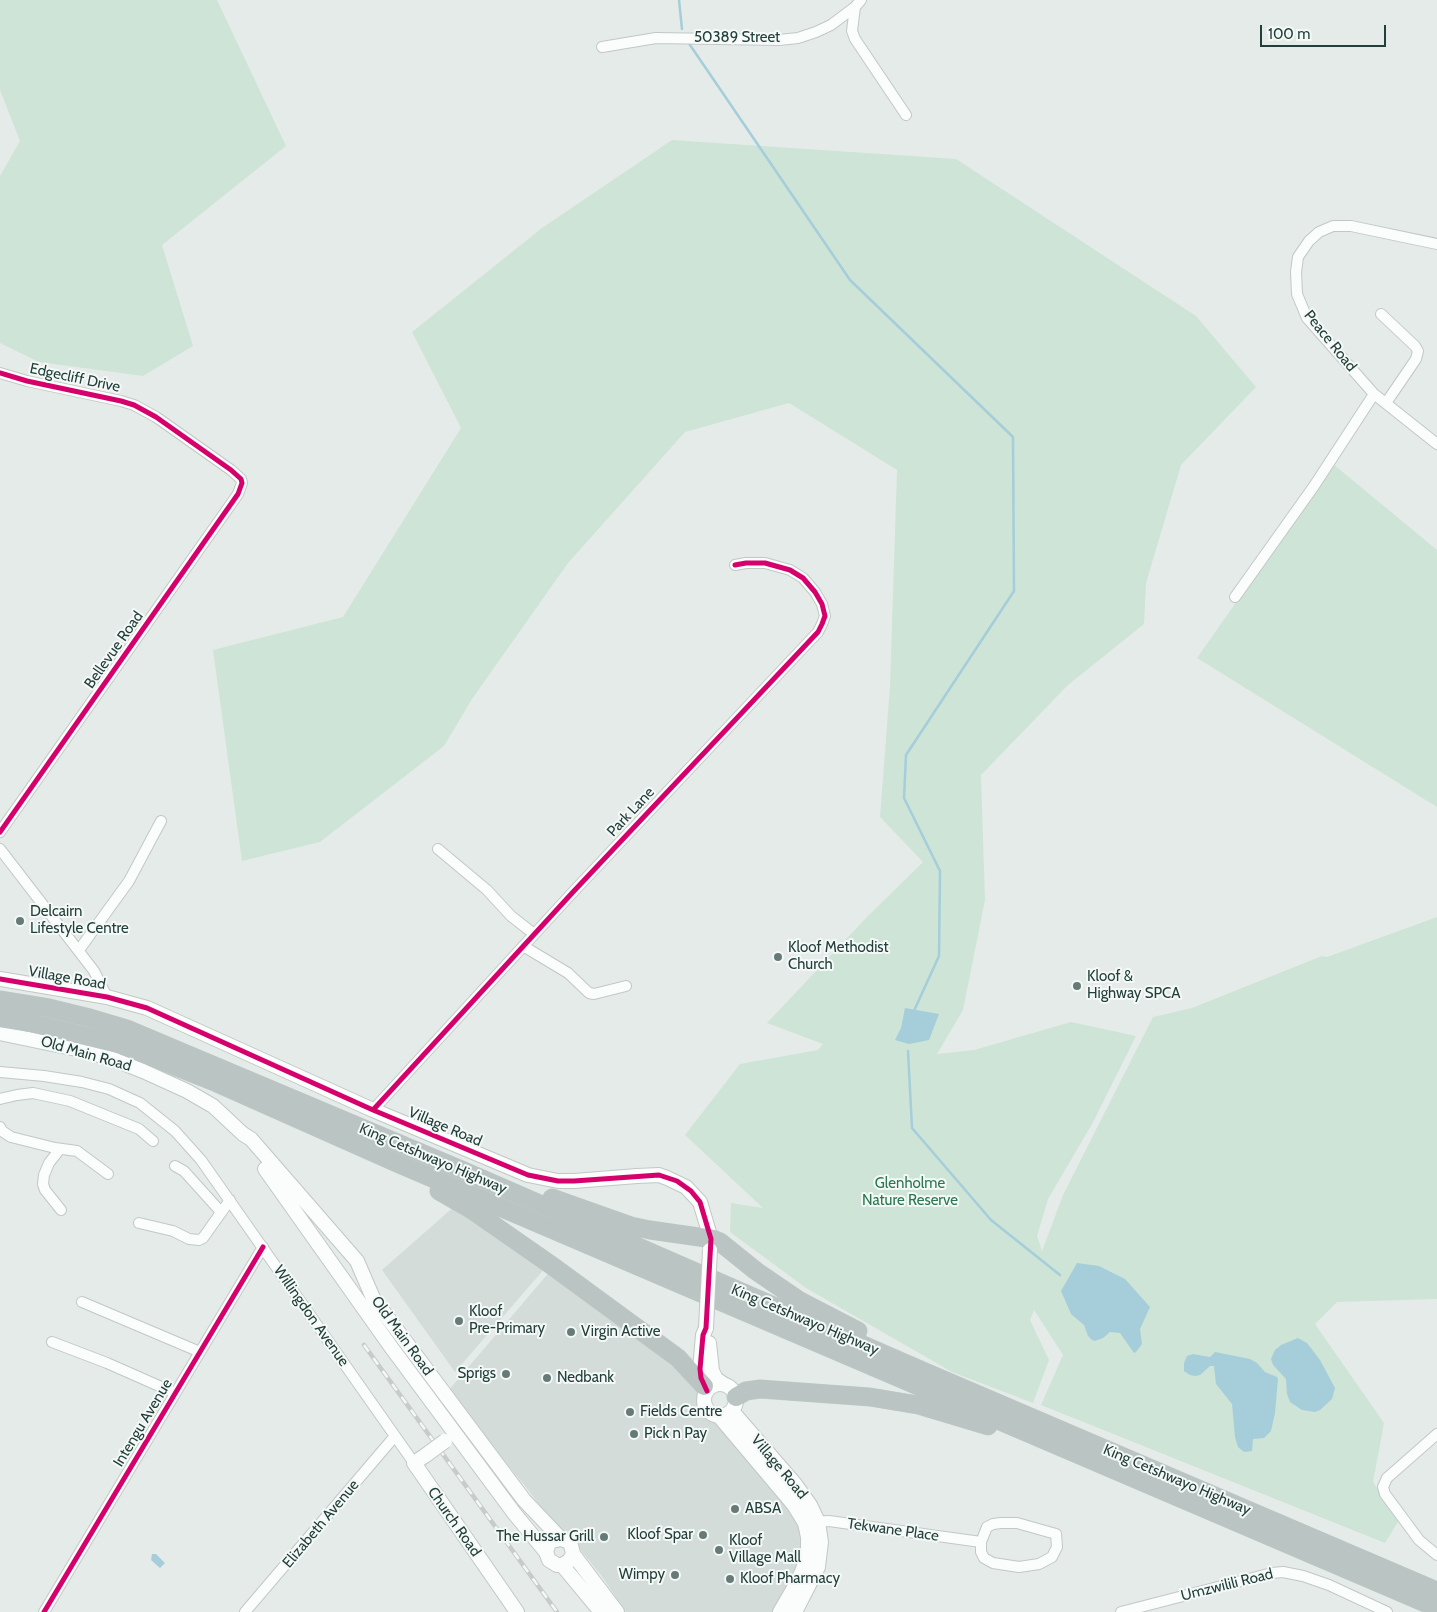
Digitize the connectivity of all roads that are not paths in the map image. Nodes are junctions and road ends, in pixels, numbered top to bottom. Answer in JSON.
{"nodes":[{"id":1,"x":858,"y":4,"type":"edge"},
{"id":2,"x":602,"y":47,"type":"dead end"},
{"id":3,"x":906,"y":115,"type":"dead end"},
{"id":4,"x":1437,"y":244,"type":"edge"},
{"id":5,"x":1381,"y":314,"type":"dead end"},
{"id":6,"x":0,"y":373,"type":"edge"},
{"id":7,"x":1374,"y":394,"type":"junction"},
{"id":8,"x":1386,"y":403,"type":"junction"},
{"id":9,"x":1437,"y":444,"type":"edge"},
{"id":10,"x":241,"y":479,"type":"joint"},
{"id":11,"x":735,"y":565,"type":"dead end"},
{"id":12,"x":1235,"y":597,"type":"dead end"},
{"id":13,"x":161,"y":821,"type":"dead end"},
{"id":14,"x":0,"y":832,"type":"edge"},
{"id":15,"x":0,"y":849,"type":"edge"},
{"id":16,"x":438,"y":849,"type":"dead end"},
{"id":17,"x":534,"y":934,"type":"junction"},
{"id":18,"x":523,"y":946,"type":"junction"},
{"id":19,"x":79,"y":950,"type":"junction"},
{"id":20,"x":0,"y":979,"type":"edge"},
{"id":21,"x":626,"y":986,"type":"dead end"},
{"id":22,"x":107,"y":997,"type":"junction"},
{"id":23,"x":0,"y":1000,"type":"edge"},
{"id":24,"x":0,"y":1018,"type":"edge"},
{"id":25,"x":0,"y":1033,"type":"edge"},
{"id":26,"x":0,"y":1072,"type":"edge"},
{"id":27,"x":0,"y":1099,"type":"edge"},
{"id":28,"x":373,"y":1110,"type":"junction"},
{"id":29,"x":0,"y":1127,"type":"edge"},
{"id":30,"x":243,"y":1134,"type":"junction"},
{"id":31,"x":153,"y":1141,"type":"dead end"},
{"id":32,"x":60,"y":1149,"type":"junction"},
{"id":33,"x":397,"y":1163,"type":"junction"},
{"id":34,"x":176,"y":1166,"type":"dead end"},
{"id":35,"x":464,"y":1171,"type":"junction"},
{"id":36,"x":108,"y":1174,"type":"dead end"},
{"id":37,"x":230,"y":1200,"type":"junction"},
{"id":38,"x":61,"y":1210,"type":"dead end"},
{"id":39,"x":221,"y":1212,"type":"junction"},
{"id":40,"x":139,"y":1223,"type":"dead end"},
{"id":41,"x":332,"y":1227,"type":"junction"},
{"id":42,"x":709,"y":1237,"type":"junction"},
{"id":43,"x":263,"y":1247,"type":"junction"},
{"id":44,"x":321,"y":1249,"type":"junction"},
{"id":45,"x":350,"y":1253,"type":"junction"},
{"id":46,"x":335,"y":1269,"type":"junction"},
{"id":47,"x":82,"y":1302,"type":"dead end"},
{"id":48,"x":706,"y":1328,"type":"junction"},
{"id":49,"x":52,"y":1342,"type":"dead end"},
{"id":50,"x":200,"y":1352,"type":"junction"},
{"id":51,"x":955,"y":1384,"type":"junction"},
{"id":52,"x":706,"y":1389,"type":"junction"},
{"id":53,"x":175,"y":1393,"type":"junction"},
{"id":54,"x":728,"y":1402,"type":"junction"},
{"id":55,"x":447,"y":1422,"type":"junction"},
{"id":56,"x":1437,"y":1434,"type":"edge"},
{"id":57,"x":396,"y":1436,"type":"junction"},
{"id":58,"x":445,"y":1441,"type":"junction"},
{"id":59,"x":464,"y":1445,"type":"junction"},
{"id":60,"x":426,"y":1456,"type":"junction"},
{"id":61,"x":1098,"y":1462,"type":"junction"},
{"id":62,"x":414,"y":1463,"type":"junction"},
{"id":63,"x":422,"y":1475,"type":"junction"},
{"id":64,"x":812,"y":1522,"type":"junction"},
{"id":65,"x":561,"y":1539,"type":"junction"},
{"id":66,"x":981,"y":1542,"type":"junction"},
{"id":67,"x":546,"y":1552,"type":"junction"},
{"id":68,"x":573,"y":1554,"type":"junction"},
{"id":69,"x":1437,"y":1555,"type":"edge"},
{"id":70,"x":562,"y":1565,"type":"junction"},
{"id":71,"x":1437,"y":1591,"type":"edge"},
{"id":72,"x":1437,"y":1608,"type":"edge"},
{"id":73,"x":44,"y":1612,"type":"edge"},
{"id":74,"x":245,"y":1612,"type":"edge"},
{"id":75,"x":517,"y":1612,"type":"edge"},
{"id":76,"x":601,"y":1612,"type":"edge"},
{"id":77,"x":617,"y":1612,"type":"edge"},
{"id":78,"x":780,"y":1612,"type":"edge"},
{"id":79,"x":795,"y":1612,"type":"edge"},
{"id":80,"x":1121,"y":1612,"type":"edge"},
{"id":81,"x":1387,"y":1612,"type":"edge"}],
"edges":[{"from":1,"to":2,"type":"street","name":"50389 Street"},
{"from":1,"to":3,"type":"street"},
{"from":4,"to":7,"type":"street","name":"Peace Road"},
{"from":5,"to":8,"type":"street"},
{"from":6,"to":10,"type":"street","name":"Edgecliff Drive"},
{"from":7,"to":8,"type":"street","name":"Peace Road"},
{"from":7,"to":12,"type":"street"},
{"from":8,"to":9,"type":"street","name":"Peace Road"},
{"from":10,"to":14,"type":"street","name":"Bellevue Road"},
{"from":11,"to":17,"type":"street","name":"Park Lane"},
{"from":13,"to":19,"type":"street"},
{"from":15,"to":19,"type":"street"},
{"from":16,"to":17,"type":"street"},
{"from":17,"to":18,"type":"street","name":"Park Lane"},
{"from":18,"to":21,"type":"street"},
{"from":18,"to":28,"type":"street","name":"Park Lane"},
{"from":19,"to":22,"type":"street"},
{"from":20,"to":22,"type":"main road","name":"Village Road"},
{"from":22,"to":28,"type":"main road","name":"Village Road"},
{"from":23,"to":35,"type":"highway","name":"King Cetshwayo Highway"},
{"from":24,"to":33,"type":"highway","name":"King Cetshwayo Highway"},
{"from":25,"to":30,"type":"main road","name":"Old Main Road"},
{"from":26,"to":37,"type":"street","name":"Willingdon Avenue"},
{"from":27,"to":31,"type":"street"},
{"from":28,"to":42,"type":"main road","name":"Village Road"},
{"from":29,"to":32,"type":"street"},
{"from":30,"to":41,"type":"main road","name":"Old Main Road"},
{"from":30,"to":44,"type":"main road","name":"Old Main Road"},
{"from":32,"to":36,"type":"street"},
{"from":32,"to":38,"type":"street"},
{"from":33,"to":52,"type":"highway"},
{"from":33,"to":61,"type":"highway","name":"King Cetshwayo Highway"},
{"from":34,"to":39,"type":"street"},
{"from":35,"to":42,"type":"highway"},
{"from":35,"to":51,"type":"highway","name":"King Cetshwayo Highway"},
{"from":37,"to":39,"type":"street"},
{"from":37,"to":43,"type":"street","name":"Willingdon Avenue"},
{"from":39,"to":40,"type":"street"},
{"from":41,"to":44,"type":"main road"},
{"from":41,"to":45,"type":"main road","name":"Old Main Road"},
{"from":42,"to":48,"type":"main road","name":"Village Road","bridge":true},
{"from":42,"to":51,"type":"highway"},
{"from":43,"to":50,"type":"street","name":"Intengu Avenue"},
{"from":43,"to":57,"type":"street","name":"Willingdon Avenue"},
{"from":44,"to":46,"type":"main road","name":"Old Main Road"},
{"from":45,"to":46,"type":"main road"},
{"from":45,"to":65,"type":"main road","name":"Old Main Road"},
{"from":46,"to":55,"type":"main road","name":"Old Main Road"},
{"from":47,"to":50,"type":"street"},
{"from":48,"to":52,"type":"main road","name":"Village Road"},
{"from":48,"to":54,"type":"main road","name":"Village Road"},
{"from":49,"to":53,"type":"street"},
{"from":50,"to":53,"type":"street","name":"Intengu Avenue"},
{"from":51,"to":71,"type":"highway","name":"King Cetshwayo Highway"},
{"from":52,"to":54,"type":"main road"},
{"from":52,"to":54,"type":"main road","name":"Village Road"},
{"from":53,"to":73,"type":"street","name":"Intengu Avenue"},
{"from":54,"to":61,"type":"highway"},
{"from":54,"to":64,"type":"main road","name":"Village Road"},
{"from":55,"to":58,"type":"main road"},
{"from":55,"to":59,"type":"main road","name":"Old Main Road"},
{"from":56,"to":69,"type":"street"},
{"from":57,"to":62,"type":"street","name":"Willingdon Avenue"},
{"from":57,"to":74,"type":"street","name":"Elizabeth Avenue"},
{"from":58,"to":59,"type":"main road"},
{"from":58,"to":60,"type":"main road","bridge":true},
{"from":59,"to":67,"type":"main road","name":"Old Main Road"},
{"from":60,"to":62,"type":"main road"},
{"from":60,"to":63,"type":"main road"},
{"from":61,"to":72,"type":"highway","name":"King Cetshwayo Highway"},
{"from":62,"to":63,"type":"main road","name":"Church Road"},
{"from":63,"to":75,"type":"main road","name":"Church Road"},
{"from":64,"to":66,"type":"street","name":"Tekwane Place"},
{"from":64,"to":78,"type":"main road","name":"Village Road"},
{"from":64,"to":79,"type":"main road","name":"Village Road"},
{"from":65,"to":67,"type":"main road"},
{"from":65,"to":68,"type":"main road"},
{"from":66,"to":66,"type":"street"},
{"from":67,"to":70,"type":"main road"},
{"from":68,"to":70,"type":"main road"},
{"from":68,"to":77,"type":"main road"},
{"from":70,"to":76,"type":"main road"},
{"from":80,"to":81,"type":"street","name":"Umzwilili Road"}]}
